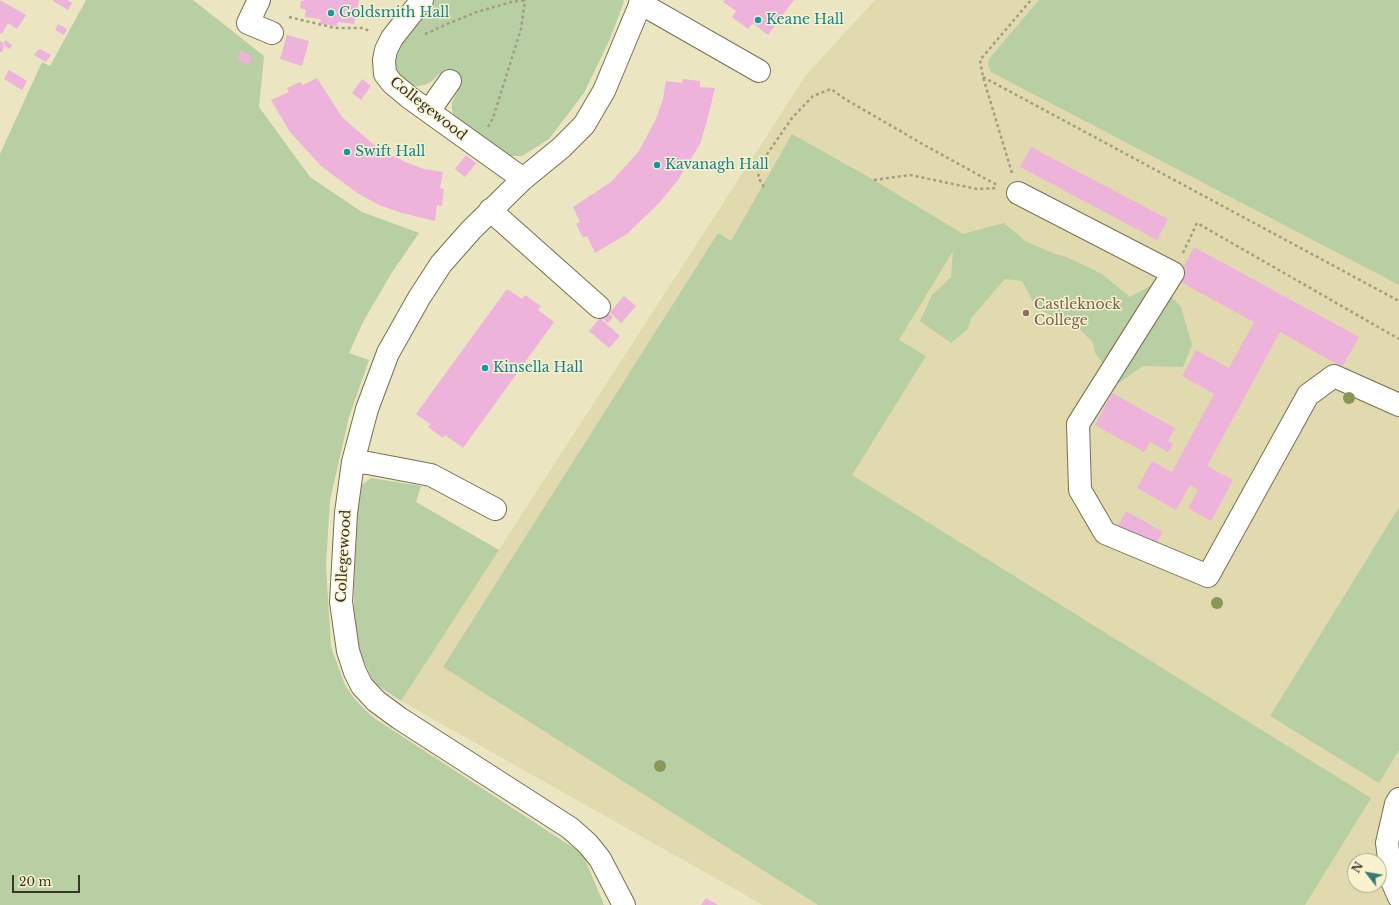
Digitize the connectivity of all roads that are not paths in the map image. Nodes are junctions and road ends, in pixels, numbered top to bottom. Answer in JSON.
{"nodes":[{"id":1,"x":422,"y":0,"type":"edge"},
{"id":2,"x":641,"y":2,"type":"edge"},
{"id":3,"x":257,"y":4,"type":"edge"},
{"id":4,"x":272,"y":33,"type":"dead end"},
{"id":5,"x":759,"y":71,"type":"dead end"},
{"id":6,"x":450,"y":81,"type":"dead end"},
{"id":7,"x":429,"y":111,"type":"junction"},
{"id":8,"x":522,"y":179,"type":"junction"},
{"id":9,"x":1018,"y":192,"type":"road end"},
{"id":10,"x":490,"y":210,"type":"junction"},
{"id":11,"x":599,"y":307,"type":"dead end"},
{"id":12,"x":1399,"y":405,"type":"edge"},
{"id":13,"x":353,"y":462,"type":"junction"},
{"id":14,"x":494,"y":509,"type":"dead end"},
{"id":15,"x":1399,"y":799,"type":"edge"},
{"id":16,"x":1399,"y":896,"type":"edge"},
{"id":17,"x":624,"y":905,"type":"edge"}],
"edges":[{"from":1,"to":7,"type":"street","name":"Collegewood"},
{"from":2,"to":5,"type":"street","name":"Collegewood"},
{"from":2,"to":8,"type":"street","name":"Collegewood"},
{"from":3,"to":4,"type":"street"},
{"from":6,"to":7,"type":"street"},
{"from":7,"to":8,"type":"street","name":"Collegewood"},
{"from":8,"to":10,"type":"street","name":"Collegewood"},
{"from":9,"to":12,"type":"street"},
{"from":10,"to":11,"type":"street"},
{"from":10,"to":13,"type":"street","name":"Collegewood"},
{"from":13,"to":14,"type":"street"},
{"from":13,"to":17,"type":"street","name":"Collegewood"},
{"from":15,"to":16,"type":"street"}]}
